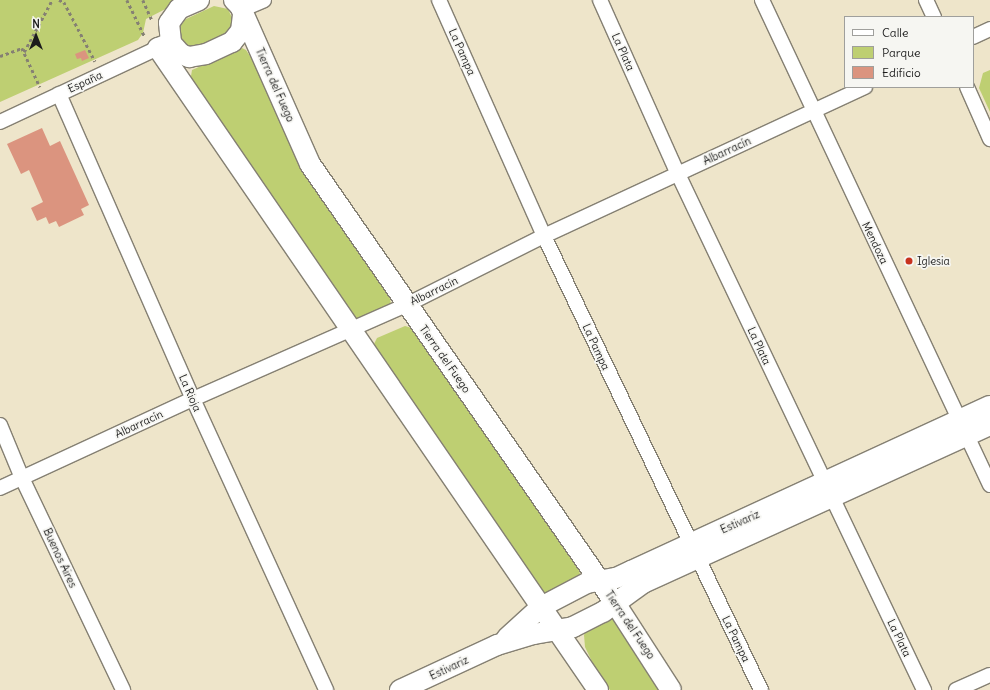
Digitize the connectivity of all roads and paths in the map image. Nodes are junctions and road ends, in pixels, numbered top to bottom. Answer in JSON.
{"nodes":[{"id":1,"x":52,"y":0,"type":"edge"},
{"id":2,"x":59,"y":0,"type":"edge"},
{"id":3,"x":127,"y":0,"type":"edge"},
{"id":4,"x":199,"y":0,"type":"edge"},
{"id":5,"x":264,"y":0,"type":"edge"},
{"id":6,"x":439,"y":0,"type":"edge"},
{"id":7,"x":600,"y":0,"type":"edge"},
{"id":8,"x":762,"y":0,"type":"edge"},
{"id":9,"x":926,"y":0,"type":"edge"},
{"id":10,"x":240,"y":8,"type":"edge"},
{"id":11,"x":934,"y":16,"type":"edge"},
{"id":12,"x":990,"y":29,"type":"edge"},
{"id":13,"x":974,"y":37,"type":"edge"},
{"id":14,"x":160,"y":48,"type":"junction"},
{"id":15,"x":24,"y":53,"type":"junction"},
{"id":16,"x":0,"y":56,"type":"edge"},
{"id":17,"x":102,"y":74,"type":"junction"},
{"id":18,"x":864,"y":88,"type":"edge"},
{"id":19,"x":966,"y":88,"type":"edge"},
{"id":20,"x":53,"y":97,"type":"junction"},
{"id":21,"x":812,"y":112,"type":"junction"},
{"id":22,"x":0,"y":122,"type":"edge"},
{"id":23,"x":990,"y":139,"type":"edge"},
{"id":24,"x":678,"y":174,"type":"junction"},
{"id":25,"x":544,"y":236,"type":"junction"},
{"id":26,"x":408,"y":304,"type":"junction"},
{"id":27,"x":351,"y":330,"type":"junction"},
{"id":28,"x":193,"y":399,"type":"junction"},
{"id":29,"x":990,"y":406,"type":"edge"},
{"id":30,"x":0,"y":425,"type":"edge"},
{"id":31,"x":990,"y":425,"type":"edge"},
{"id":32,"x":964,"y":428,"type":"junction"},
{"id":33,"x":22,"y":478,"type":"junction"},
{"id":34,"x":990,"y":485,"type":"edge"},
{"id":35,"x":0,"y":488,"type":"edge"},
{"id":36,"x":828,"y":491,"type":"junction"},
{"id":37,"x":693,"y":552,"type":"junction"},
{"id":38,"x":598,"y":580,"type":"junction"},
{"id":39,"x":615,"y":603,"type":"junction"},
{"id":40,"x":541,"y":607,"type":"junction"},
{"id":41,"x":558,"y":632,"type":"junction"},
{"id":42,"x":497,"y":645,"type":"junction"},
{"id":43,"x":990,"y":675,"type":"edge"},
{"id":44,"x":123,"y":690,"type":"edge"},
{"id":45,"x":326,"y":690,"type":"edge"},
{"id":46,"x":400,"y":690,"type":"edge"},
{"id":47,"x":598,"y":690,"type":"edge"},
{"id":48,"x":672,"y":690,"type":"edge"},
{"id":49,"x":761,"y":690,"type":"edge"},
{"id":50,"x":924,"y":690,"type":"edge"},
{"id":51,"x":956,"y":690,"type":"edge"}],
"edges":[{"from":1,"to":15,"type":"path"},
{"from":2,"to":17,"type":"path"},
{"from":3,"to":14,"type":"path"},
{"from":4,"to":14,"type":"main road"},
{"from":5,"to":10,"type":"street"},
{"from":6,"to":25,"type":"street","name":"La Pampa"},
{"from":7,"to":24,"type":"street","name":"La Plata"},
{"from":8,"to":21,"type":"street","name":"Mendoza"},
{"from":9,"to":11,"type":"street"},
{"from":10,"to":14,"type":"main road"},
{"from":10,"to":26,"type":"main road","name":"Tierra del Fuego"},
{"from":12,"to":13,"type":"street"},
{"from":14,"to":17,"type":"street","name":"España"},
{"from":14,"to":27,"type":"main road"},
{"from":15,"to":16,"type":"path"},
{"from":15,"to":20,"type":"path"},
{"from":17,"to":20,"type":"street","name":"España"},
{"from":18,"to":21,"type":"street","name":"Albarracín"},
{"from":19,"to":23,"type":"street"},
{"from":20,"to":22,"type":"street","name":"España"},
{"from":20,"to":28,"type":"street","name":"La Rioja"},
{"from":21,"to":24,"type":"street","name":"Albarracín"},
{"from":21,"to":32,"type":"street","name":"Mendoza"},
{"from":24,"to":25,"type":"street","name":"Albarracín"},
{"from":24,"to":36,"type":"street","name":"La Plata"},
{"from":25,"to":26,"type":"street","name":"Albarracín"},
{"from":25,"to":37,"type":"street","name":"La Pampa"},
{"from":26,"to":27,"type":"street","name":"Albarracín"},
{"from":26,"to":38,"type":"main road","name":"Tierra del Fuego"},
{"from":27,"to":28,"type":"street","name":"Albarracín"},
{"from":27,"to":40,"type":"main road"},
{"from":28,"to":33,"type":"street","name":"Albarracín"},
{"from":28,"to":45,"type":"street","name":"La Rioja"},
{"from":29,"to":32,"type":"main road","name":"Estivariz"},
{"from":30,"to":33,"type":"street","name":"Buenos Aires"},
{"from":31,"to":32,"type":"main road","name":"Estivariz"},
{"from":32,"to":34,"type":"street","name":"Mendoza"},
{"from":32,"to":36,"type":"main road","name":"Estivariz"},
{"from":33,"to":35,"type":"street","name":"Albarracín"},
{"from":33,"to":44,"type":"street","name":"Buenos Aires"},
{"from":36,"to":37,"type":"main road","name":"Estivariz"},
{"from":36,"to":50,"type":"street","name":"La Plata"},
{"from":37,"to":38,"type":"main road","name":"Estivariz"},
{"from":37,"to":39,"type":"main road","name":"Estivariz"},
{"from":37,"to":49,"type":"street","name":"La Pampa"},
{"from":38,"to":39,"type":"main road","name":"Tierra del Fuego"},
{"from":38,"to":40,"type":"main road","name":"Estivariz"},
{"from":39,"to":41,"type":"main road","name":"Estivariz"},
{"from":39,"to":48,"type":"main road","name":"Tierra del Fuego"},
{"from":40,"to":41,"type":"main road"},
{"from":40,"to":42,"type":"main road","name":"Estivariz"},
{"from":41,"to":42,"type":"main road","name":"Estivariz"},
{"from":41,"to":47,"type":"main road"},
{"from":42,"to":46,"type":"main road","name":"Estivariz"},
{"from":43,"to":51,"type":"street"}]}
